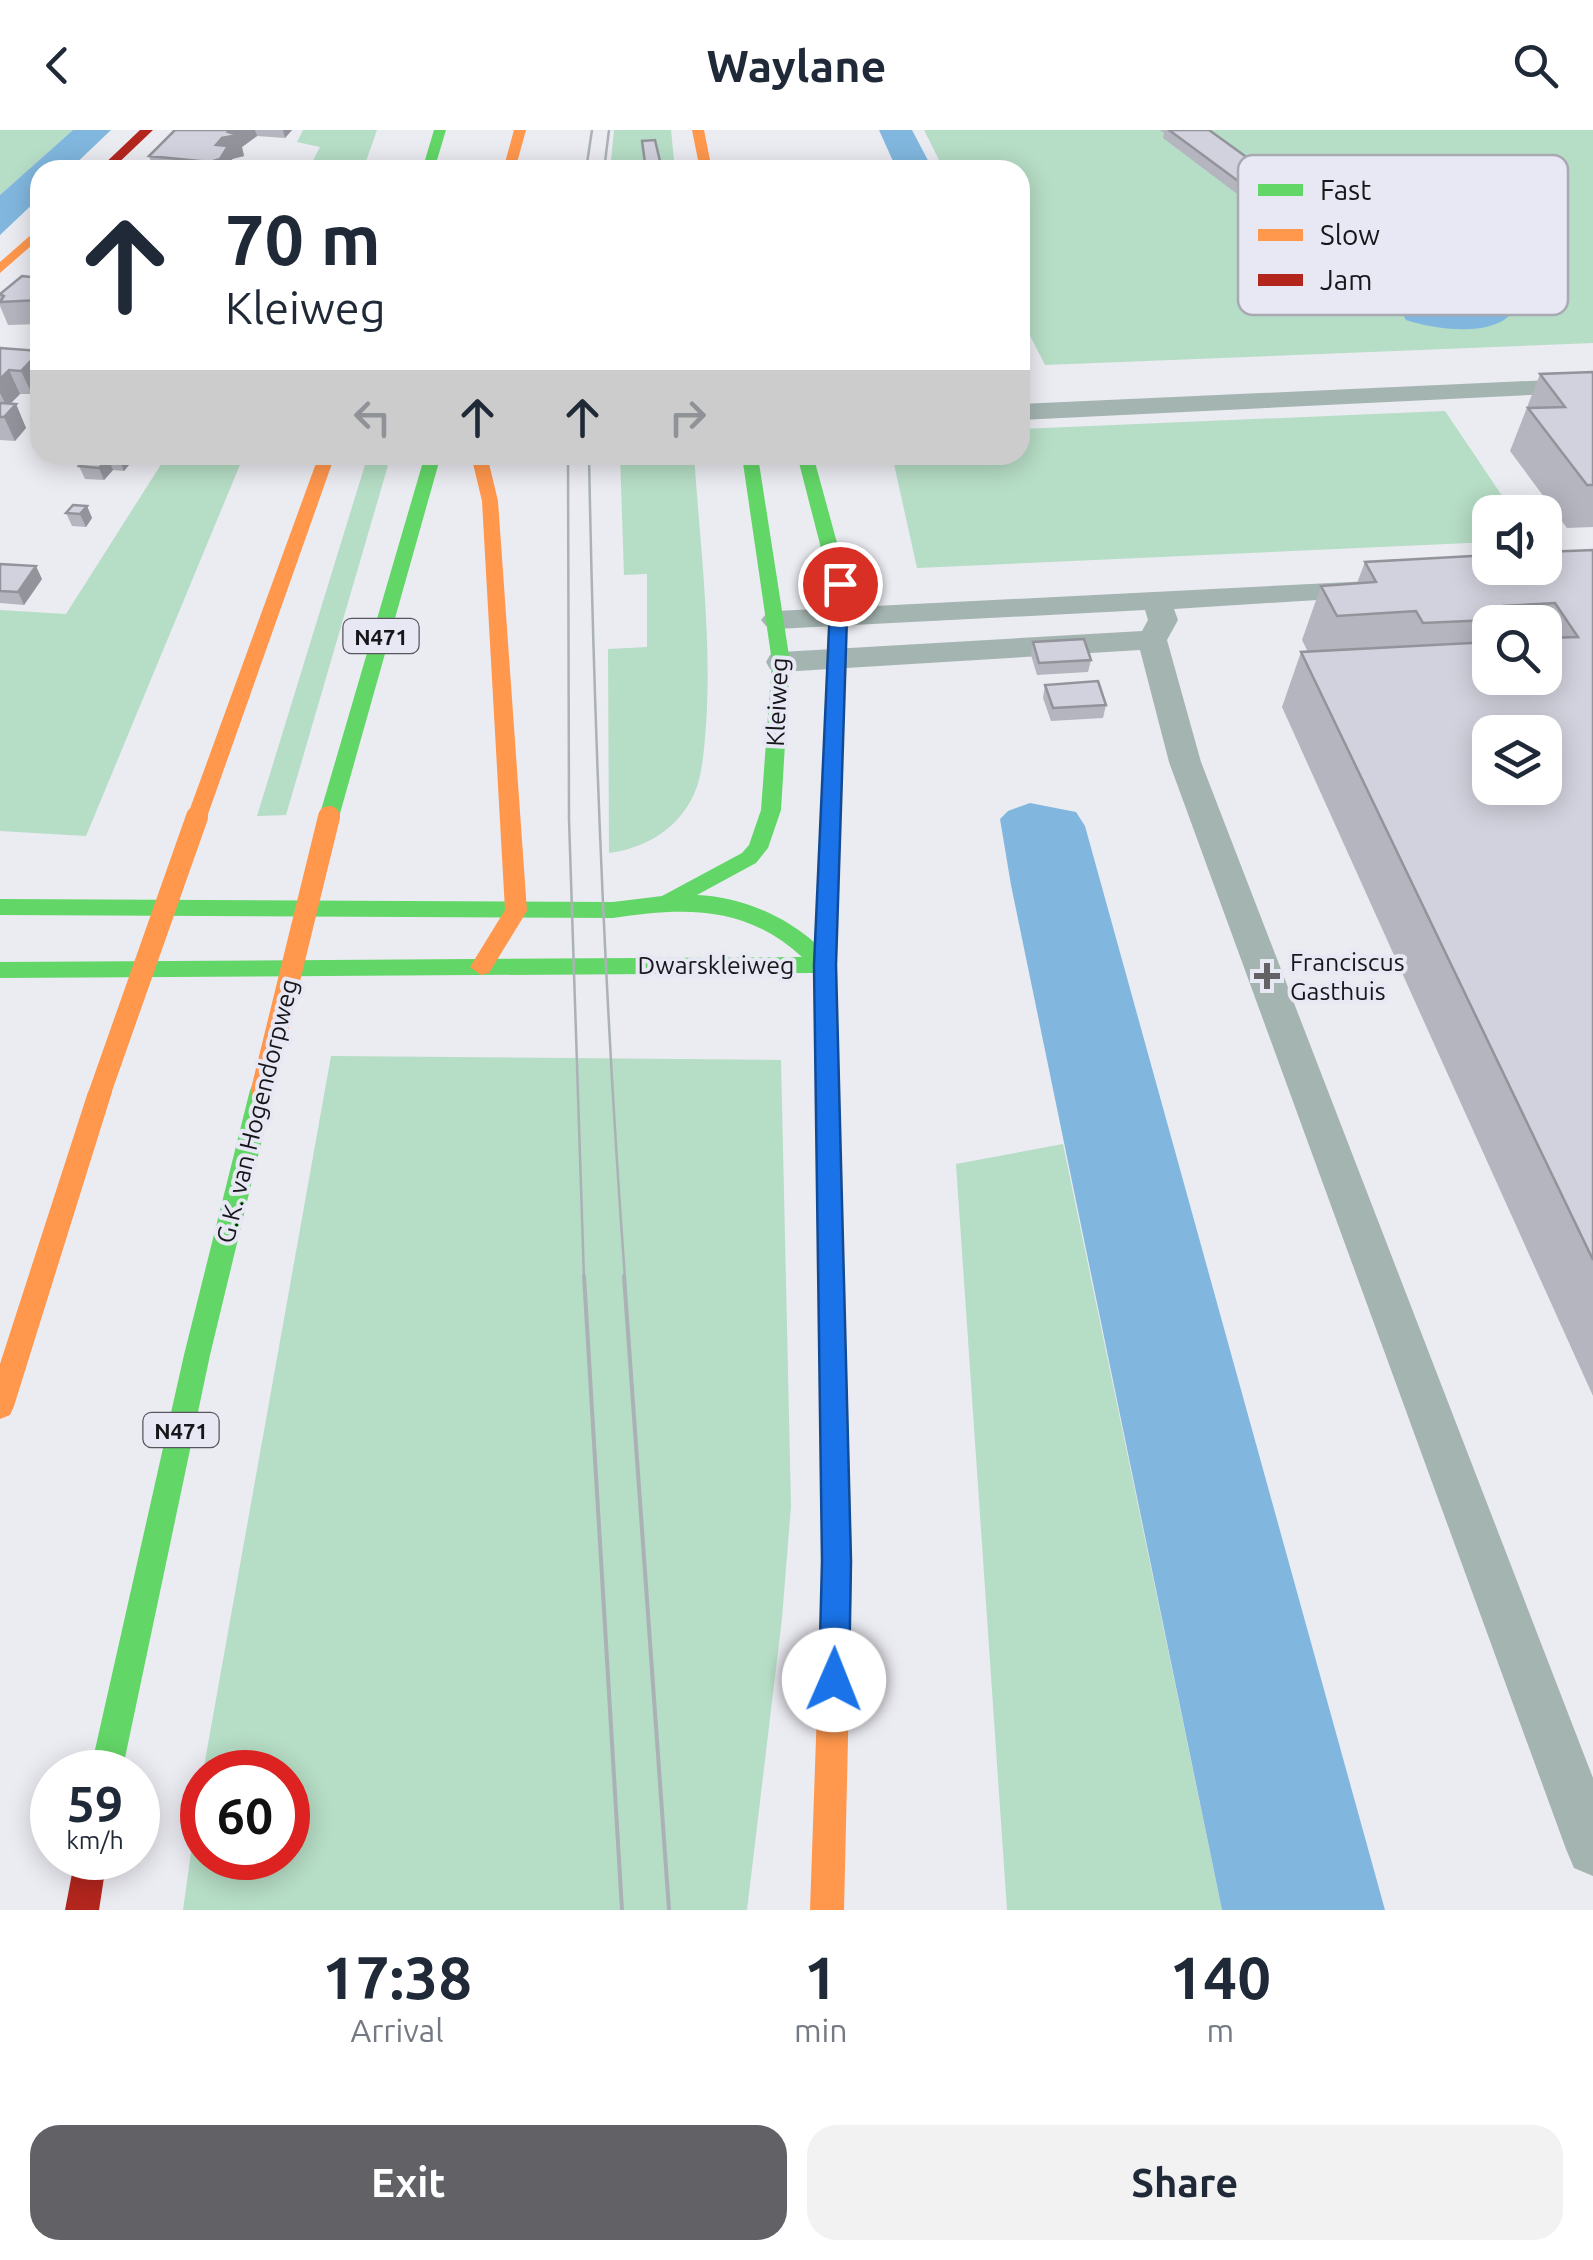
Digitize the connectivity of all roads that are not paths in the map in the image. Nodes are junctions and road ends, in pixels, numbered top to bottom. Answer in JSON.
{"nodes":[{"id":1,"x":146,"y":130,"type":"edge"},
{"id":2,"x":440,"y":130,"type":"edge"},
{"id":3,"x":520,"y":130,"type":"edge"},
{"id":4,"x":698,"y":130,"type":"edge"},
{"id":5,"x":114,"y":160,"type":"edge"},
{"id":6,"x":431,"y":160,"type":"edge"},
{"id":7,"x":512,"y":160,"type":"edge"},
{"id":8,"x":704,"y":160,"type":"edge"},
{"id":9,"x":30,"y":242,"type":"edge"},
{"id":10,"x":0,"y":270,"type":"edge"},
{"id":11,"x":1593,"y":362,"type":"edge"},
{"id":12,"x":1593,"y":385,"type":"edge"},
{"id":13,"x":1030,"y":388,"type":"edge"},
{"id":14,"x":1030,"y":412,"type":"edge"},
{"id":15,"x":323,"y":465,"type":"edge"},
{"id":16,"x":430,"y":465,"type":"edge"},
{"id":17,"x":481,"y":465,"type":"edge"},
{"id":18,"x":751,"y":465,"type":"edge"},
{"id":19,"x":808,"y":465,"type":"edge"},
{"id":20,"x":1395,"y":589,"type":"edge"},
{"id":21,"x":840,"y":617,"type":"junction"},
{"id":22,"x":776,"y":620,"type":"junction"},
{"id":23,"x":1155,"y":621,"type":"junction"},
{"id":24,"x":839,"y":660,"type":"junction"},
{"id":25,"x":781,"y":662,"type":"junction"},
{"id":26,"x":672,"y":899,"type":"junction"},
{"id":27,"x":0,"y":907,"type":"edge"},
{"id":28,"x":516,"y":911,"type":"junction"},
{"id":29,"x":825,"y":965,"type":"junction"},
{"id":30,"x":481,"y":966,"type":"junction"},
{"id":31,"x":0,"y":970,"type":"edge"},
{"id":32,"x":0,"y":1406,"type":"edge"},
{"id":33,"x":111,"y":1750,"type":"edge"},
{"id":34,"x":1593,"y":1849,"type":"edge"},
{"id":35,"x":87,"y":1880,"type":"edge"},
{"id":36,"x":82,"y":1910,"type":"edge"},
{"id":37,"x":827,"y":1910,"type":"edge"}],
"edges":[{"from":1,"to":5,"type":"main road"},
{"from":2,"to":6,"type":"main road"},
{"from":3,"to":7,"type":"main road"},
{"from":4,"to":8,"type":"main road"},
{"from":9,"to":10,"type":"main road"},
{"from":11,"to":13,"type":"lane"},
{"from":12,"to":14,"type":"lane"},
{"from":15,"to":32,"type":"main road","bridge":true},
{"from":16,"to":33,"type":"main road","name":"G.K. van Hogendorpweg","number":"N471","bridge":true},
{"from":17,"to":28,"type":"main road"},
{"from":18,"to":22,"type":"main road","name":"Kleiweg"},
{"from":19,"to":21,"type":"main road"},
{"from":20,"to":23,"type":"lane"},
{"from":21,"to":22,"type":"lane"},
{"from":21,"to":23,"type":"lane"},
{"from":21,"to":24,"type":"main road"},
{"from":22,"to":25,"type":"main road","name":"Kleiweg"},
{"from":23,"to":24,"type":"lane"},
{"from":23,"to":34,"type":"lane"},
{"from":24,"to":25,"type":"lane"},
{"from":24,"to":29,"type":"main road"},
{"from":25,"to":26,"type":"main road","name":"Kleiweg"},
{"from":26,"to":28,"type":"main road","name":"Dwarskleiweg"},
{"from":26,"to":29,"type":"main road","name":"Dwarskleiweg"},
{"from":27,"to":28,"type":"main road","name":"Dwarskleiweg"},
{"from":28,"to":30,"type":"main road"},
{"from":29,"to":30,"type":"main road","name":"Dwarskleiweg"},
{"from":29,"to":37,"type":"main road"},
{"from":30,"to":31,"type":"main road","name":"Dwarskleiweg"},
{"from":35,"to":36,"type":"main road"}]}
